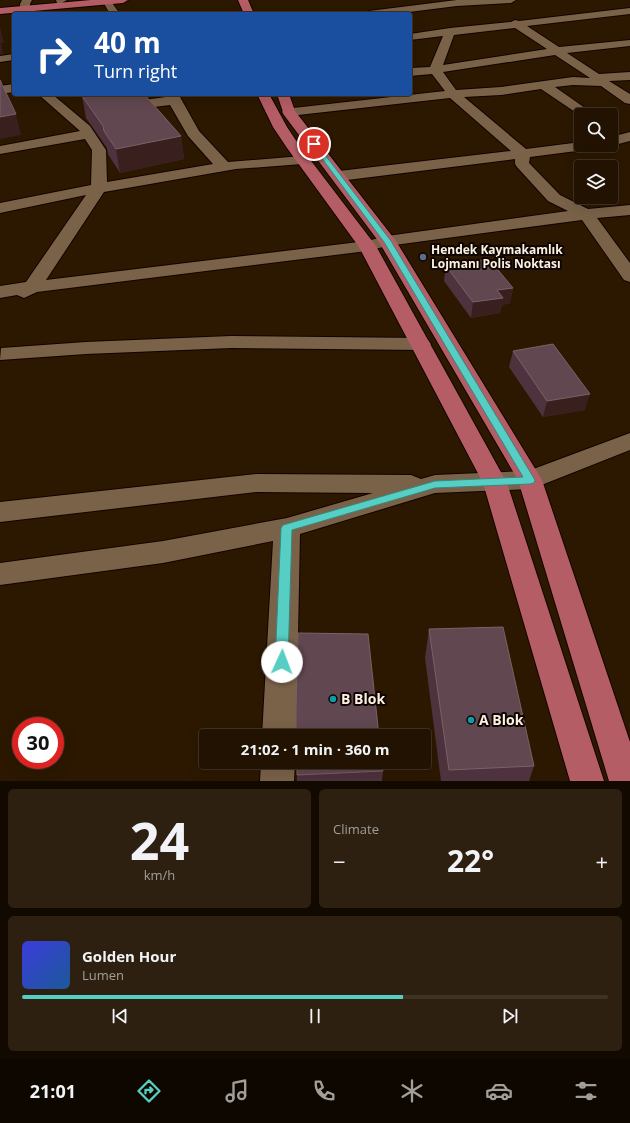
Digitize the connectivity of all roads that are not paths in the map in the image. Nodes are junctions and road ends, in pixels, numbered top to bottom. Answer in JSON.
{"nodes":[{"id":1,"x":61,"y":0,"type":"edge"},
{"id":2,"x":74,"y":0,"type":"edge"},
{"id":3,"x":124,"y":0,"type":"edge"},
{"id":4,"x":243,"y":0,"type":"edge"},
{"id":5,"x":511,"y":0,"type":"edge"},
{"id":6,"x":106,"y":1,"type":"junction"},
{"id":7,"x":455,"y":2,"type":"edge"},
{"id":8,"x":620,"y":3,"type":"dead end"},
{"id":9,"x":25,"y":6,"type":"edge"},
{"id":10,"x":0,"y":7,"type":"edge"},
{"id":11,"x":630,"y":10,"type":"edge"},
{"id":12,"x":0,"y":11,"type":"edge"},
{"id":13,"x":469,"y":11,"type":"dead end"},
{"id":14,"x":114,"y":12,"type":"edge"},
{"id":15,"x":248,"y":12,"type":"edge"},
{"id":16,"x":383,"y":12,"type":"edge"},
{"id":17,"x":482,"y":18,"type":"dead end"},
{"id":18,"x":515,"y":23,"type":"junction"},
{"id":19,"x":494,"y":26,"type":"junction"},
{"id":20,"x":450,"y":31,"type":"junction"},
{"id":21,"x":412,"y":36,"type":"edge"},
{"id":22,"x":630,"y":43,"type":"edge"},
{"id":23,"x":556,"y":51,"type":"junction"},
{"id":24,"x":12,"y":57,"type":"edge"},
{"id":25,"x":0,"y":59,"type":"edge"},
{"id":26,"x":435,"y":70,"type":"junction"},
{"id":27,"x":412,"y":72,"type":"edge"},
{"id":28,"x":630,"y":76,"type":"edge"},
{"id":29,"x":600,"y":80,"type":"junction"},
{"id":30,"x":544,"y":85,"type":"junction"},
{"id":31,"x":12,"y":88,"type":"edge"},
{"id":32,"x":0,"y":90,"type":"edge"},
{"id":33,"x":453,"y":94,"type":"junction"},
{"id":34,"x":47,"y":96,"type":"edge"},
{"id":35,"x":264,"y":96,"type":"edge"},
{"id":36,"x":172,"y":97,"type":"edge"},
{"id":37,"x":630,"y":100,"type":"edge"},
{"id":38,"x":286,"y":103,"type":"edge"},
{"id":39,"x":113,"y":108,"type":"edge"},
{"id":40,"x":578,"y":108,"type":"edge"},
{"id":41,"x":88,"y":134,"type":"junction"},
{"id":42,"x":574,"y":147,"type":"edge"},
{"id":43,"x":0,"y":150,"type":"edge"},
{"id":44,"x":523,"y":154,"type":"junction"},
{"id":45,"x":302,"y":160,"type":"junction"},
{"id":46,"x":224,"y":167,"type":"junction"},
{"id":47,"x":339,"y":176,"type":"junction"},
{"id":48,"x":99,"y":188,"type":"junction"},
{"id":49,"x":0,"y":208,"type":"edge"},
{"id":50,"x":630,"y":210,"type":"edge"},
{"id":51,"x":586,"y":214,"type":"junction"},
{"id":52,"x":377,"y":243,"type":"junction"},
{"id":53,"x":630,"y":276,"type":"edge"},
{"id":54,"x":32,"y":287,"type":"junction"},
{"id":55,"x":0,"y":292,"type":"edge"},
{"id":56,"x":0,"y":305,"type":"edge"},
{"id":57,"x":421,"y":344,"type":"junction"},
{"id":58,"x":0,"y":356,"type":"edge"},
{"id":59,"x":630,"y":441,"type":"edge"},
{"id":60,"x":530,"y":480,"type":"junction"},
{"id":61,"x":495,"y":483,"type":"junction"},
{"id":62,"x":435,"y":484,"type":"junction"},
{"id":63,"x":0,"y":512,"type":"edge"},
{"id":64,"x":287,"y":528,"type":"junction"},
{"id":65,"x":0,"y":574,"type":"edge"},
{"id":66,"x":279,"y":729,"type":"edge"},
{"id":67,"x":278,"y":769,"type":"edge"},
{"id":68,"x":277,"y":781,"type":"edge"},
{"id":69,"x":587,"y":781,"type":"edge"},
{"id":70,"x":626,"y":781,"type":"edge"}],
"edges":[{"from":1,"to":2,"type":"main road"},
{"from":1,"to":9,"type":"main road"},
{"from":3,"to":6,"type":"main road"},
{"from":4,"to":15,"type":"main road"},
{"from":5,"to":7,"type":"street"},
{"from":6,"to":9,"type":"main road"},
{"from":6,"to":14,"type":"street"},
{"from":7,"to":13,"type":"street"},
{"from":7,"to":16,"type":"street"},
{"from":8,"to":11,"type":"street"},
{"from":9,"to":10,"type":"main road"},
{"from":9,"to":12,"type":"main road"},
{"from":11,"to":18,"type":"street"},
{"from":17,"to":19,"type":"street"},
{"from":18,"to":19,"type":"street"},
{"from":18,"to":23,"type":"street"},
{"from":19,"to":20,"type":"street"},
{"from":20,"to":21,"type":"street"},
{"from":20,"to":26,"type":"street"},
{"from":22,"to":23,"type":"street"},
{"from":23,"to":26,"type":"street"},
{"from":23,"to":29,"type":"street"},
{"from":24,"to":25,"type":"street"},
{"from":26,"to":27,"type":"street"},
{"from":26,"to":33,"type":"street"},
{"from":28,"to":29,"type":"street"},
{"from":29,"to":30,"type":"street"},
{"from":29,"to":37,"type":"street"},
{"from":30,"to":33,"type":"street"},
{"from":30,"to":40,"type":"street"},
{"from":31,"to":32,"type":"street"},
{"from":33,"to":38,"type":"street"},
{"from":33,"to":44,"type":"street"},
{"from":34,"to":41,"type":"street"},
{"from":35,"to":45,"type":"main road"},
{"from":36,"to":39,"type":"street"},
{"from":36,"to":46,"type":"street"},
{"from":38,"to":47,"type":"main road"},
{"from":41,"to":43,"type":"street"},
{"from":41,"to":48,"type":"street"},
{"from":42,"to":44,"type":"street"},
{"from":44,"to":47,"type":"street"},
{"from":44,"to":51,"type":"street"},
{"from":45,"to":46,"type":"street"},
{"from":45,"to":52,"type":"main road"},
{"from":46,"to":48,"type":"street"},
{"from":47,"to":52,"type":"main road"},
{"from":48,"to":49,"type":"street"},
{"from":48,"to":54,"type":"street"},
{"from":50,"to":51,"type":"street"},
{"from":51,"to":52,"type":"street"},
{"from":51,"to":53,"type":"street"},
{"from":52,"to":54,"type":"street"},
{"from":52,"to":57,"type":"main road"},
{"from":52,"to":60,"type":"main road"},
{"from":54,"to":55,"type":"street"},
{"from":54,"to":56,"type":"street"},
{"from":57,"to":58,"type":"street"},
{"from":57,"to":61,"type":"main road"},
{"from":59,"to":60,"type":"street"},
{"from":60,"to":61,"type":"street"},
{"from":60,"to":70,"type":"main road"},
{"from":61,"to":62,"type":"street"},
{"from":61,"to":69,"type":"main road"},
{"from":62,"to":63,"type":"street"},
{"from":62,"to":64,"type":"street"},
{"from":64,"to":65,"type":"street"},
{"from":64,"to":66,"type":"street"},
{"from":67,"to":68,"type":"street"}]}
